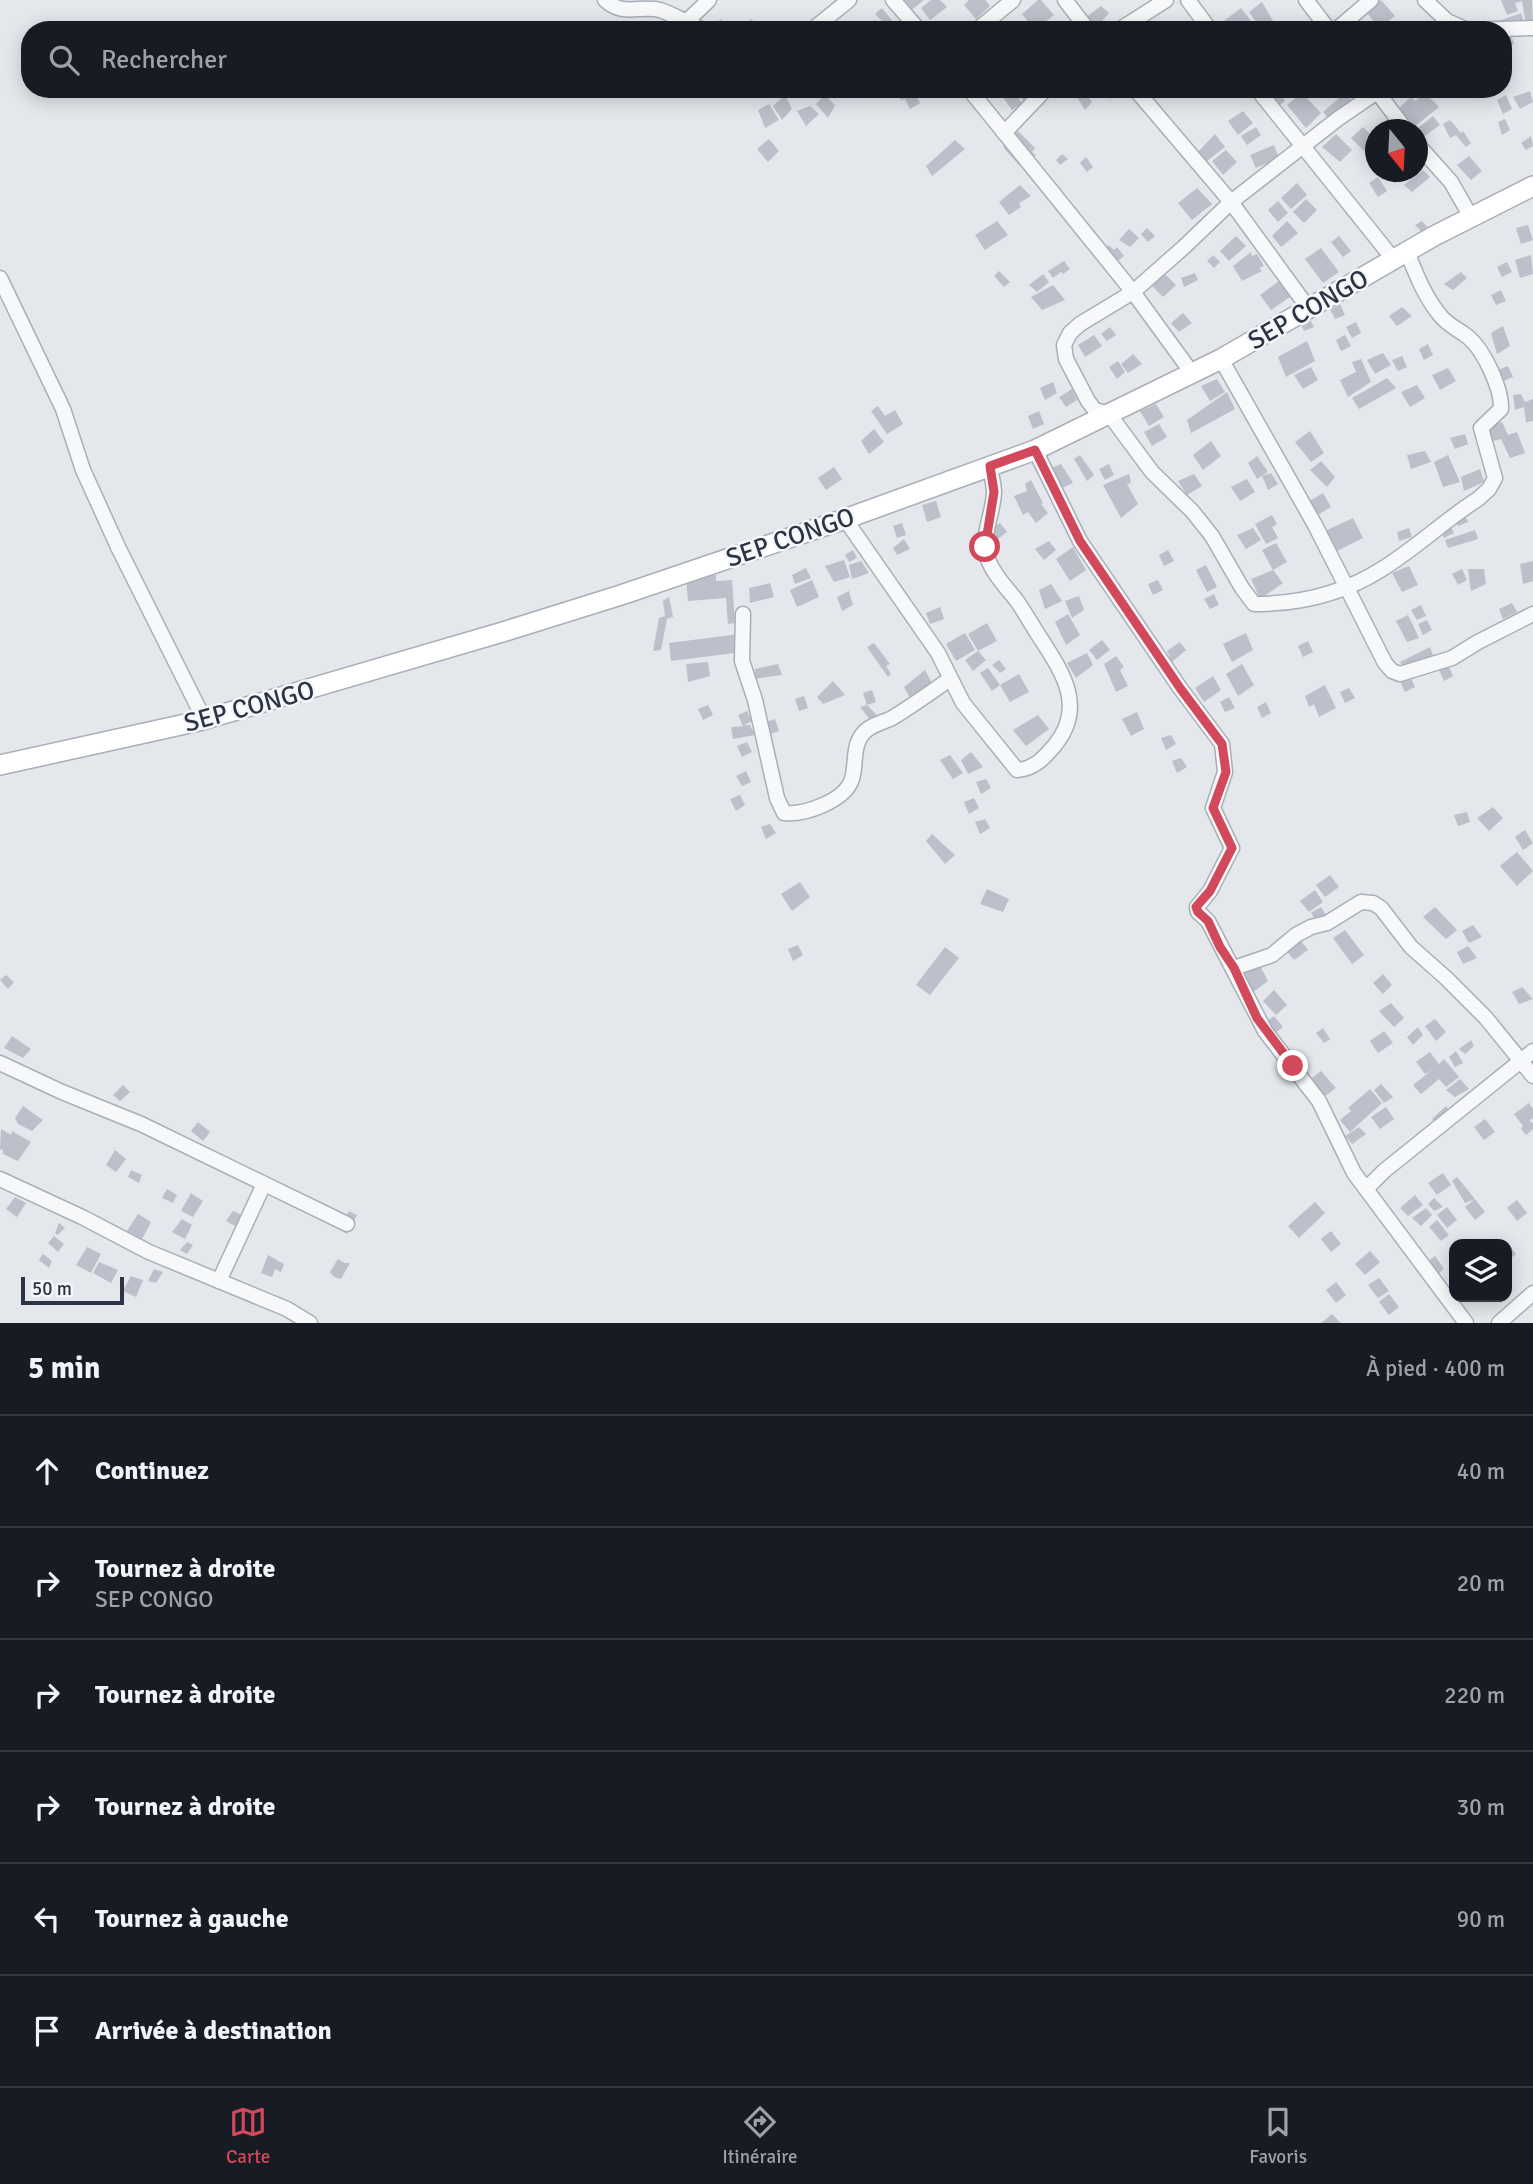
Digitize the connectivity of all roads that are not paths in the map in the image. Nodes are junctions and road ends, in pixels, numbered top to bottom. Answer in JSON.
{"nodes":[{"id":1,"x":605,"y":0,"type":"edge"},
{"id":2,"x":709,"y":0,"type":"edge"},
{"id":3,"x":849,"y":0,"type":"edge"},
{"id":4,"x":893,"y":0,"type":"edge"},
{"id":5,"x":1013,"y":0,"type":"edge"},
{"id":6,"x":1065,"y":0,"type":"edge"},
{"id":7,"x":1166,"y":0,"type":"edge"},
{"id":8,"x":1188,"y":0,"type":"edge"},
{"id":9,"x":1307,"y":0,"type":"edge"},
{"id":10,"x":1371,"y":0,"type":"edge"},
{"id":11,"x":1425,"y":0,"type":"edge"},
{"id":12,"x":684,"y":21,"type":"edge"},
{"id":13,"x":687,"y":21,"type":"edge"},
{"id":14,"x":823,"y":21,"type":"edge"},
{"id":15,"x":911,"y":21,"type":"edge"},
{"id":16,"x":988,"y":21,"type":"edge"},
{"id":17,"x":1081,"y":21,"type":"edge"},
{"id":18,"x":1133,"y":21,"type":"edge"},
{"id":19,"x":1203,"y":21,"type":"edge"},
{"id":20,"x":1322,"y":21,"type":"edge"},
{"id":21,"x":1346,"y":21,"type":"edge"},
{"id":22,"x":1447,"y":21,"type":"edge"},
{"id":23,"x":1533,"y":28,"type":"edge"},
{"id":24,"x":1512,"y":29,"type":"edge"},
{"id":25,"x":976,"y":98,"type":"edge"},
{"id":26,"x":1037,"y":98,"type":"edge"},
{"id":27,"x":1143,"y":98,"type":"edge"},
{"id":28,"x":1264,"y":98,"type":"edge"},
{"id":29,"x":1367,"y":98,"type":"edge"},
{"id":30,"x":1381,"y":98,"type":"edge"},
{"id":31,"x":1398,"y":119,"type":"edge"},
{"id":32,"x":1004,"y":133,"type":"junction"},
{"id":33,"x":1302,"y":146,"type":"junction"},
{"id":34,"x":1428,"y":157,"type":"edge"},
{"id":35,"x":1533,"y":186,"type":"edge"},
{"id":36,"x":1231,"y":202,"type":"junction"},
{"id":37,"x":1471,"y":217,"type":"junction"},
{"id":38,"x":1401,"y":256,"type":"junction"},
{"id":39,"x":0,"y":278,"type":"edge"},
{"id":40,"x":1133,"y":292,"type":"junction"},
{"id":41,"x":1309,"y":309,"type":"junction"},
{"id":42,"x":1222,"y":359,"type":"junction"},
{"id":43,"x":1192,"y":373,"type":"junction"},
{"id":44,"x":1109,"y":414,"type":"junction"},
{"id":45,"x":1035,"y":450,"type":"junction"},
{"id":46,"x":990,"y":466,"type":"junction"},
{"id":47,"x":845,"y":519,"type":"junction"},
{"id":48,"x":1347,"y":588,"type":"junction"},
{"id":49,"x":743,"y":614,"type":"dead end"},
{"id":50,"x":1533,"y":614,"type":"edge"},
{"id":51,"x":950,"y":679,"type":"junction"},
{"id":52,"x":205,"y":720,"type":"junction"},
{"id":53,"x":0,"y":765,"type":"edge"},
{"id":54,"x":1234,"y":968,"type":"junction"},
{"id":55,"x":1527,"y":1056,"type":"edge"},
{"id":56,"x":0,"y":1063,"type":"edge"},
{"id":57,"x":1533,"y":1076,"type":"edge"},
{"id":58,"x":0,"y":1179,"type":"edge"},
{"id":59,"x":264,"y":1184,"type":"junction"},
{"id":60,"x":1366,"y":1189,"type":"junction"},
{"id":61,"x":347,"y":1224,"type":"dead end"},
{"id":62,"x":219,"y":1281,"type":"junction"},
{"id":63,"x":1533,"y":1293,"type":"edge"},
{"id":64,"x":310,"y":1323,"type":"edge"},
{"id":65,"x":1466,"y":1323,"type":"edge"},
{"id":66,"x":1499,"y":1323,"type":"edge"}],
"edges":[{"from":1,"to":12,"type":"street"},
{"from":2,"to":13,"type":"street"},
{"from":3,"to":14,"type":"street"},
{"from":4,"to":15,"type":"street"},
{"from":5,"to":16,"type":"street"},
{"from":6,"to":17,"type":"street"},
{"from":7,"to":18,"type":"street"},
{"from":8,"to":19,"type":"street"},
{"from":9,"to":20,"type":"street"},
{"from":10,"to":21,"type":"street"},
{"from":11,"to":22,"type":"street"},
{"from":23,"to":24,"type":"street"},
{"from":25,"to":32,"type":"street"},
{"from":26,"to":32,"type":"street"},
{"from":27,"to":36,"type":"street"},
{"from":28,"to":33,"type":"street"},
{"from":29,"to":33,"type":"street"},
{"from":30,"to":31,"type":"street"},
{"from":32,"to":40,"type":"street"},
{"from":33,"to":36,"type":"street"},
{"from":33,"to":38,"type":"street"},
{"from":34,"to":37,"type":"street"},
{"from":35,"to":37,"type":"street","name":"SEP CONGO"},
{"from":36,"to":40,"type":"street"},
{"from":36,"to":41,"type":"street"},
{"from":37,"to":38,"type":"street","name":"SEP CONGO"},
{"from":38,"to":41,"type":"street","name":"SEP CONGO"},
{"from":38,"to":48,"type":"street"},
{"from":39,"to":52,"type":"street"},
{"from":40,"to":43,"type":"street"},
{"from":40,"to":44,"type":"street"},
{"from":41,"to":42,"type":"street","name":"SEP CONGO"},
{"from":42,"to":43,"type":"street","name":"SEP CONGO"},
{"from":42,"to":48,"type":"street"},
{"from":43,"to":44,"type":"street","name":"SEP CONGO"},
{"from":44,"to":45,"type":"street","name":"SEP CONGO"},
{"from":44,"to":48,"type":"street"},
{"from":45,"to":46,"type":"street","name":"SEP CONGO"},
{"from":45,"to":54,"type":"street"},
{"from":46,"to":47,"type":"street","name":"SEP CONGO"},
{"from":46,"to":51,"type":"street"},
{"from":47,"to":51,"type":"street"},
{"from":47,"to":52,"type":"street","name":"SEP CONGO"},
{"from":48,"to":50,"type":"street"},
{"from":49,"to":51,"type":"street"},
{"from":52,"to":53,"type":"street","name":"SEP CONGO"},
{"from":54,"to":55,"type":"street"},
{"from":54,"to":60,"type":"street"},
{"from":55,"to":57,"type":"street"},
{"from":55,"to":60,"type":"street"},
{"from":56,"to":59,"type":"street"},
{"from":58,"to":62,"type":"street"},
{"from":59,"to":61,"type":"street"},
{"from":59,"to":62,"type":"street"},
{"from":60,"to":65,"type":"street"},
{"from":62,"to":64,"type":"street"},
{"from":63,"to":66,"type":"street"}]}
